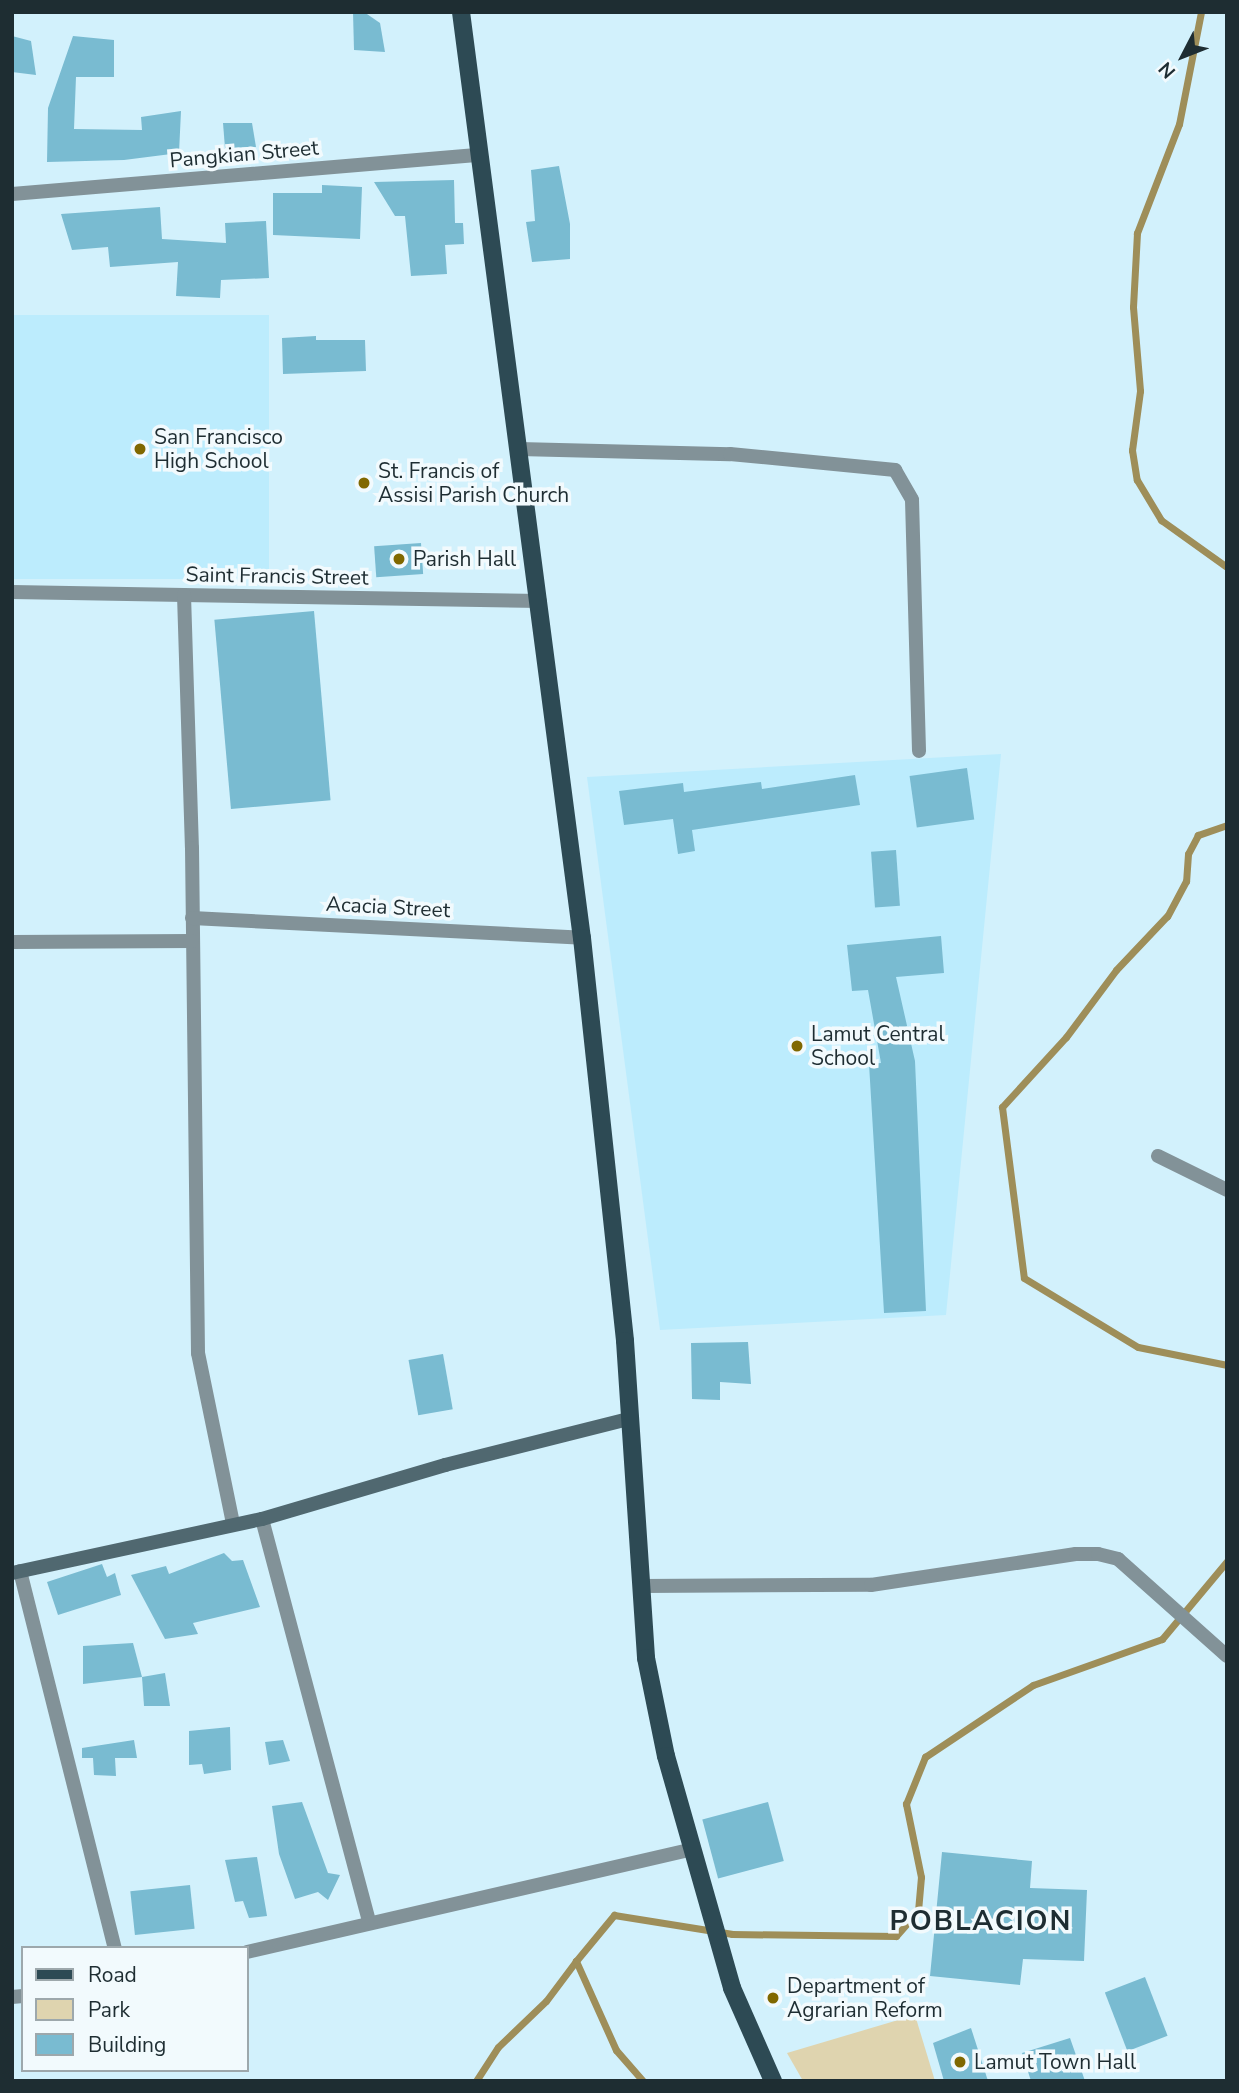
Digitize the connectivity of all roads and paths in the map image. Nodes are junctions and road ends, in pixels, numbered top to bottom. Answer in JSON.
{"nodes":[{"id":1,"x":461,"y":12,"type":"edge"},
{"id":2,"x":479,"y":155,"type":"junction"},
{"id":3,"x":12,"y":194,"type":"edge"},
{"id":4,"x":519,"y":449,"type":"junction"},
{"id":5,"x":12,"y":592,"type":"edge"},
{"id":6,"x":184,"y":595,"type":"junction"},
{"id":7,"x":540,"y":601,"type":"junction"},
{"id":8,"x":919,"y":751,"type":"dead end"},
{"id":9,"x":192,"y":919,"type":"junction"},
{"id":10,"x":582,"y":938,"type":"junction"},
{"id":11,"x":192,"y":941,"type":"junction"},
{"id":12,"x":12,"y":942,"type":"edge"},
{"id":13,"x":1158,"y":1156,"type":"dead end"},
{"id":14,"x":1227,"y":1190,"type":"edge"},
{"id":15,"x":628,"y":1419,"type":"junction"},
{"id":16,"x":262,"y":1519,"type":"junction"},
{"id":17,"x":233,"y":1524,"type":"junction"},
{"id":18,"x":16,"y":1572,"type":"edge"},
{"id":19,"x":642,"y":1586,"type":"junction"},
{"id":20,"x":1227,"y":1656,"type":"edge"},
{"id":21,"x":695,"y":1858,"type":"junction"},
{"id":22,"x":369,"y":1921,"type":"junction"},
{"id":23,"x":114,"y":1946,"type":"edge"},
{"id":24,"x":248,"y":1952,"type":"edge"},
{"id":25,"x":773,"y":2081,"type":"edge"}],
"edges":[{"from":1,"to":2,"type":"main road"},
{"from":2,"to":3,"type":"street","name":"Pangkian Street"},
{"from":2,"to":4,"type":"main road"},
{"from":4,"to":7,"type":"main road"},
{"from":4,"to":8,"type":"street"},
{"from":5,"to":6,"type":"street","name":"Saint Francis Street"},
{"from":6,"to":7,"type":"street","name":"Saint Francis Street"},
{"from":6,"to":9,"type":"street"},
{"from":7,"to":10,"type":"main road"},
{"from":9,"to":10,"type":"street","name":"Acacia Street"},
{"from":9,"to":11,"type":"street"},
{"from":10,"to":15,"type":"main road"},
{"from":11,"to":12,"type":"street"},
{"from":11,"to":17,"type":"street"},
{"from":13,"to":14,"type":"street"},
{"from":15,"to":16,"type":"street"},
{"from":15,"to":19,"type":"main road"},
{"from":16,"to":17,"type":"street"},
{"from":16,"to":22,"type":"street"},
{"from":17,"to":18,"type":"street"},
{"from":18,"to":23,"type":"street"},
{"from":19,"to":20,"type":"street"},
{"from":19,"to":21,"type":"main road"},
{"from":21,"to":22,"type":"street"},
{"from":21,"to":25,"type":"main road"},
{"from":22,"to":24,"type":"street"}]}
